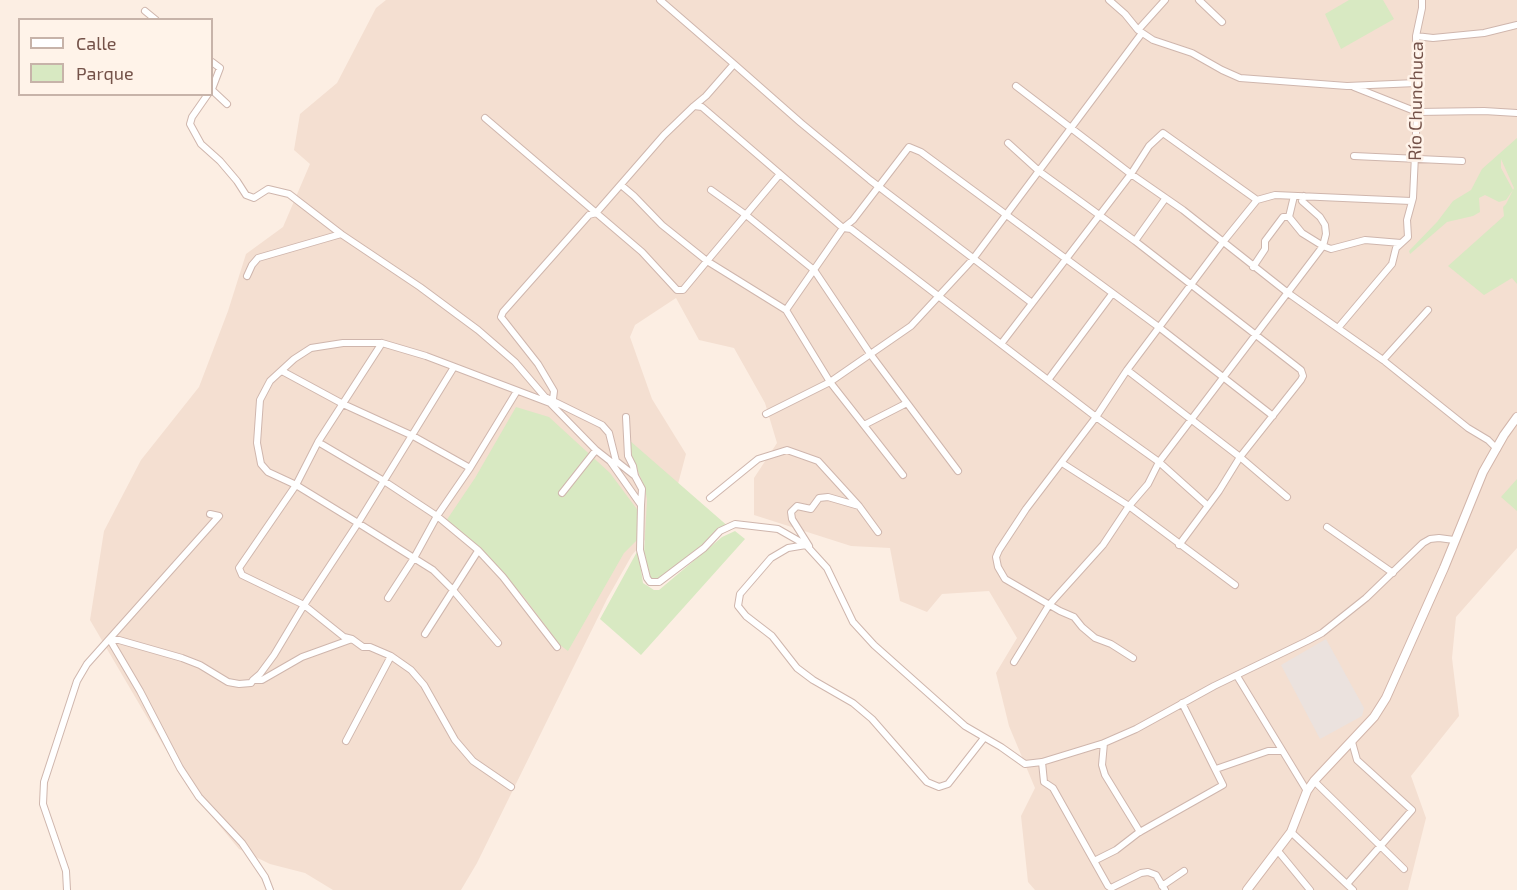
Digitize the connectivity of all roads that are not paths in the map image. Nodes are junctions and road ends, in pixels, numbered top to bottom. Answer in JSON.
{"nodes":[{"id":1,"x":660,"y":0,"type":"edge"},
{"id":2,"x":1109,"y":0,"type":"edge"},
{"id":3,"x":1165,"y":0,"type":"edge"},
{"id":4,"x":1199,"y":0,"type":"edge"},
{"id":5,"x":1422,"y":0,"type":"edge"},
{"id":6,"x":145,"y":11,"type":"dead end"},
{"id":7,"x":154,"y":18,"type":"edge"},
{"id":8,"x":1222,"y":22,"type":"dead end"},
{"id":9,"x":1517,"y":25,"type":"edge"},
{"id":10,"x":1140,"y":31,"type":"junction"},
{"id":11,"x":1416,"y":36,"type":"junction"},
{"id":12,"x":213,"y":63,"type":"edge"},
{"id":13,"x":734,"y":64,"type":"junction"},
{"id":14,"x":1416,"y":83,"type":"junction"},
{"id":15,"x":1016,"y":86,"type":"dead end"},
{"id":16,"x":1351,"y":86,"type":"junction"},
{"id":17,"x":213,"y":87,"type":"edge"},
{"id":18,"x":213,"y":91,"type":"edge"},
{"id":19,"x":207,"y":96,"type":"edge"},
{"id":20,"x":227,"y":104,"type":"dead end"},
{"id":21,"x":694,"y":106,"type":"junction"},
{"id":22,"x":1417,"y":112,"type":"junction"},
{"id":23,"x":1517,"y":113,"type":"edge"},
{"id":24,"x":485,"y":118,"type":"dead end"},
{"id":25,"x":1071,"y":127,"type":"junction"},
{"id":26,"x":1008,"y":143,"type":"dead end"},
{"id":27,"x":1354,"y":156,"type":"dead end"},
{"id":28,"x":1415,"y":159,"type":"junction"},
{"id":29,"x":1462,"y":161,"type":"dead end"},
{"id":30,"x":1040,"y":172,"type":"junction"},
{"id":31,"x":780,"y":174,"type":"junction"},
{"id":32,"x":1131,"y":174,"type":"junction"},
{"id":33,"x":621,"y":185,"type":"junction"},
{"id":34,"x":878,"y":186,"type":"junction"},
{"id":35,"x":711,"y":190,"type":"dead end"},
{"id":36,"x":1294,"y":196,"type":"junction"},
{"id":37,"x":1304,"y":196,"type":"junction"},
{"id":38,"x":1165,"y":199,"type":"junction"},
{"id":39,"x":1257,"y":200,"type":"junction"},
{"id":40,"x":1411,"y":201,"type":"junction"},
{"id":41,"x":596,"y":213,"type":"junction"},
{"id":42,"x":1098,"y":214,"type":"junction"},
{"id":43,"x":746,"y":215,"type":"junction"},
{"id":44,"x":1008,"y":215,"type":"junction"},
{"id":45,"x":1289,"y":217,"type":"junction"},
{"id":46,"x":843,"y":228,"type":"junction"},
{"id":47,"x":341,"y":234,"type":"junction"},
{"id":48,"x":1135,"y":241,"type":"junction"},
{"id":49,"x":1222,"y":242,"type":"junction"},
{"id":50,"x":1401,"y":243,"type":"junction"},
{"id":51,"x":1323,"y":246,"type":"junction"},
{"id":52,"x":973,"y":259,"type":"junction"},
{"id":53,"x":1065,"y":259,"type":"junction"},
{"id":54,"x":707,"y":261,"type":"junction"},
{"id":55,"x":1253,"y":267,"type":"junction"},
{"id":56,"x":814,"y":270,"type":"junction"},
{"id":57,"x":247,"y":276,"type":"dead end"},
{"id":58,"x":1191,"y":286,"type":"junction"},
{"id":59,"x":1288,"y":293,"type":"junction"},
{"id":60,"x":1112,"y":294,"type":"junction"},
{"id":61,"x":941,"y":296,"type":"junction"},
{"id":62,"x":1032,"y":303,"type":"junction"},
{"id":63,"x":786,"y":310,"type":"junction"},
{"id":64,"x":1428,"y":310,"type":"dead end"},
{"id":65,"x":1160,"y":328,"type":"junction"},
{"id":66,"x":1338,"y":328,"type":"junction"},
{"id":67,"x":1257,"y":334,"type":"junction"},
{"id":68,"x":382,"y":343,"type":"junction"},
{"id":69,"x":1001,"y":344,"type":"junction"},
{"id":70,"x":871,"y":355,"type":"junction"},
{"id":71,"x":1383,"y":360,"type":"junction"},
{"id":72,"x":454,"y":368,"type":"junction"},
{"id":73,"x":1127,"y":370,"type":"junction"},
{"id":74,"x":282,"y":371,"type":"junction"},
{"id":75,"x":1223,"y":378,"type":"junction"},
{"id":76,"x":1048,"y":380,"type":"junction"},
{"id":77,"x":830,"y":382,"type":"junction"},
{"id":78,"x":517,"y":391,"type":"junction"},
{"id":79,"x":551,"y":401,"type":"junction"},
{"id":80,"x":907,"y":403,"type":"junction"},
{"id":81,"x":343,"y":404,"type":"junction"},
{"id":82,"x":765,"y":414,"type":"dead end"},
{"id":83,"x":1273,"y":416,"type":"junction"},
{"id":84,"x":626,"y":417,"type":"dead end"},
{"id":85,"x":1096,"y":417,"type":"junction"},
{"id":86,"x":1517,"y":417,"type":"edge"},
{"id":87,"x":1192,"y":420,"type":"junction"},
{"id":88,"x":864,"y":425,"type":"junction"},
{"id":89,"x":413,"y":436,"type":"junction"},
{"id":90,"x":318,"y":442,"type":"junction"},
{"id":91,"x":1497,"y":449,"type":"junction"},
{"id":92,"x":596,"y":450,"type":"junction"},
{"id":93,"x":1240,"y":457,"type":"junction"},
{"id":94,"x":1159,"y":462,"type":"junction"},
{"id":95,"x":1062,"y":463,"type":"junction"},
{"id":96,"x":470,"y":468,"type":"junction"},
{"id":97,"x":958,"y":471,"type":"dead end"},
{"id":98,"x":903,"y":475,"type":"dead end"},
{"id":99,"x":635,"y":476,"type":"junction"},
{"id":100,"x":384,"y":481,"type":"junction"},
{"id":101,"x":296,"y":485,"type":"junction"},
{"id":102,"x":561,"y":494,"type":"dead end"},
{"id":103,"x":1287,"y":497,"type":"dead end"},
{"id":104,"x":710,"y":498,"type":"dead end"},
{"id":105,"x":641,"y":505,"type":"junction"},
{"id":106,"x":1208,"y":505,"type":"junction"},
{"id":107,"x":859,"y":506,"type":"junction"},
{"id":108,"x":1130,"y":506,"type":"junction"},
{"id":109,"x":210,"y":514,"type":"dead end"},
{"id":110,"x":437,"y":516,"type":"junction"},
{"id":111,"x":358,"y":523,"type":"junction"},
{"id":112,"x":1327,"y":527,"type":"dead end"},
{"id":113,"x":878,"y":532,"type":"dead end"},
{"id":114,"x":1454,"y":540,"type":"junction"},
{"id":115,"x":1179,"y":545,"type":"junction"},
{"id":116,"x":808,"y":547,"type":"junction"},
{"id":117,"x":478,"y":551,"type":"junction"},
{"id":118,"x":414,"y":558,"type":"junction"},
{"id":119,"x":1393,"y":573,"type":"junction"},
{"id":120,"x":1235,"y":585,"type":"dead end"},
{"id":121,"x":452,"y":589,"type":"junction"},
{"id":122,"x":388,"y":598,"type":"dead end"},
{"id":123,"x":304,"y":605,"type":"junction"},
{"id":124,"x":1049,"y":605,"type":"junction"},
{"id":125,"x":425,"y":634,"type":"dead end"},
{"id":126,"x":352,"y":639,"type":"junction"},
{"id":127,"x":110,"y":640,"type":"junction"},
{"id":128,"x":498,"y":643,"type":"dead end"},
{"id":129,"x":557,"y":647,"type":"dead end"},
{"id":130,"x":391,"y":656,"type":"junction"},
{"id":131,"x":1133,"y":658,"type":"dead end"},
{"id":132,"x":1014,"y":662,"type":"dead end"},
{"id":133,"x":1237,"y":676,"type":"junction"},
{"id":134,"x":253,"y":680,"type":"junction"},
{"id":135,"x":1182,"y":703,"type":"junction"},
{"id":136,"x":984,"y":738,"type":"junction"},
{"id":137,"x":346,"y":741,"type":"dead end"},
{"id":138,"x":1352,"y":742,"type":"junction"},
{"id":139,"x":1104,"y":743,"type":"junction"},
{"id":140,"x":1281,"y":751,"type":"junction"},
{"id":141,"x":1042,"y":762,"type":"junction"},
{"id":142,"x":1216,"y":769,"type":"junction"},
{"id":143,"x":1314,"y":781,"type":"junction"},
{"id":144,"x":511,"y":787,"type":"dead end"},
{"id":145,"x":1307,"y":791,"type":"junction"},
{"id":146,"x":1140,"y":832,"type":"junction"},
{"id":147,"x":1291,"y":832,"type":"junction"},
{"id":148,"x":1380,"y":847,"type":"junction"},
{"id":149,"x":1278,"y":851,"type":"junction"},
{"id":150,"x":1094,"y":861,"type":"junction"},
{"id":151,"x":1404,"y":869,"type":"dead end"},
{"id":152,"x":1184,"y":871,"type":"dead end"},
{"id":153,"x":1347,"y":884,"type":"junction"},
{"id":154,"x":1164,"y":888,"type":"edge"},
{"id":155,"x":67,"y":890,"type":"edge"},
{"id":156,"x":270,"y":890,"type":"edge"},
{"id":157,"x":1247,"y":890,"type":"edge"},
{"id":158,"x":1310,"y":890,"type":"edge"},
{"id":159,"x":1353,"y":890,"type":"edge"}],
"edges":[{"from":1,"to":13,"type":"street"},
{"from":2,"to":10,"type":"street"},
{"from":3,"to":10,"type":"street"},
{"from":4,"to":8,"type":"street"},
{"from":5,"to":11,"type":"street","name":"Río Chunchuca"},
{"from":6,"to":7,"type":"street"},
{"from":9,"to":11,"type":"street"},
{"from":10,"to":16,"type":"street"},
{"from":10,"to":25,"type":"street"},
{"from":11,"to":14,"type":"street","name":"Río Chunchuca"},
{"from":12,"to":17,"type":"street"},
{"from":13,"to":21,"type":"street"},
{"from":13,"to":34,"type":"street"},
{"from":14,"to":16,"type":"street"},
{"from":14,"to":22,"type":"street","name":"Río Chunchuca"},
{"from":15,"to":25,"type":"street"},
{"from":16,"to":22,"type":"street"},
{"from":18,"to":20,"type":"street"},
{"from":19,"to":47,"type":"street"},
{"from":21,"to":31,"type":"street"},
{"from":21,"to":33,"type":"street"},
{"from":22,"to":23,"type":"street"},
{"from":22,"to":28,"type":"street","name":"Río Chunchuca"},
{"from":24,"to":41,"type":"street"},
{"from":25,"to":30,"type":"street"},
{"from":25,"to":32,"type":"street"},
{"from":26,"to":30,"type":"street"},
{"from":27,"to":28,"type":"street"},
{"from":28,"to":29,"type":"street"},
{"from":28,"to":40,"type":"street","name":"Río Chunchuca"},
{"from":30,"to":42,"type":"street"},
{"from":30,"to":44,"type":"street"},
{"from":31,"to":43,"type":"street"},
{"from":31,"to":46,"type":"street"},
{"from":32,"to":38,"type":"street"},
{"from":32,"to":39,"type":"street"},
{"from":32,"to":42,"type":"street"},
{"from":33,"to":41,"type":"street"},
{"from":33,"to":54,"type":"street"},
{"from":34,"to":44,"type":"street"},
{"from":34,"to":46,"type":"street"},
{"from":34,"to":52,"type":"street"},
{"from":35,"to":43,"type":"street"},
{"from":36,"to":37,"type":"street"},
{"from":36,"to":39,"type":"street"},
{"from":36,"to":45,"type":"street"},
{"from":37,"to":40,"type":"street"},
{"from":37,"to":51,"type":"street"},
{"from":38,"to":48,"type":"street"},
{"from":38,"to":49,"type":"street"},
{"from":39,"to":49,"type":"street"},
{"from":40,"to":50,"type":"street","name":"Río Chunchuca"},
{"from":41,"to":54,"type":"street"},
{"from":41,"to":79,"type":"street"},
{"from":42,"to":48,"type":"street"},
{"from":42,"to":53,"type":"street"},
{"from":43,"to":54,"type":"street"},
{"from":43,"to":56,"type":"street"},
{"from":44,"to":52,"type":"street"},
{"from":44,"to":53,"type":"street"},
{"from":45,"to":51,"type":"street"},
{"from":45,"to":55,"type":"street"},
{"from":46,"to":56,"type":"street"},
{"from":46,"to":61,"type":"street"},
{"from":47,"to":57,"type":"street"},
{"from":47,"to":79,"type":"street"},
{"from":48,"to":58,"type":"street"},
{"from":49,"to":55,"type":"street"},
{"from":49,"to":58,"type":"street"},
{"from":50,"to":51,"type":"street"},
{"from":50,"to":66,"type":"street","name":"Río Chunchuca"},
{"from":51,"to":59,"type":"street"},
{"from":52,"to":61,"type":"street"},
{"from":52,"to":62,"type":"street"},
{"from":53,"to":60,"type":"street"},
{"from":53,"to":62,"type":"street"},
{"from":54,"to":63,"type":"street"},
{"from":55,"to":59,"type":"street"},
{"from":56,"to":63,"type":"street"},
{"from":56,"to":70,"type":"street"},
{"from":58,"to":65,"type":"street"},
{"from":58,"to":67,"type":"street"},
{"from":59,"to":66,"type":"street"},
{"from":59,"to":67,"type":"street"},
{"from":60,"to":65,"type":"street"},
{"from":60,"to":76,"type":"street"},
{"from":61,"to":69,"type":"street"},
{"from":61,"to":70,"type":"street"},
{"from":62,"to":69,"type":"street"},
{"from":63,"to":77,"type":"street"},
{"from":64,"to":71,"type":"street"},
{"from":65,"to":73,"type":"street"},
{"from":65,"to":75,"type":"street"},
{"from":66,"to":71,"type":"street"},
{"from":67,"to":75,"type":"street"},
{"from":67,"to":83,"type":"street"},
{"from":68,"to":72,"type":"street"},
{"from":68,"to":74,"type":"street"},
{"from":68,"to":81,"type":"street"},
{"from":69,"to":76,"type":"street"},
{"from":70,"to":77,"type":"street"},
{"from":70,"to":80,"type":"street"},
{"from":71,"to":91,"type":"street"},
{"from":72,"to":78,"type":"street"},
{"from":72,"to":89,"type":"street"},
{"from":73,"to":85,"type":"street"},
{"from":73,"to":87,"type":"street"},
{"from":74,"to":81,"type":"street"},
{"from":74,"to":101,"type":"street"},
{"from":75,"to":83,"type":"street"},
{"from":75,"to":87,"type":"street"},
{"from":76,"to":85,"type":"street"},
{"from":77,"to":82,"type":"street"},
{"from":77,"to":88,"type":"street"},
{"from":78,"to":79,"type":"street"},
{"from":78,"to":96,"type":"street"},
{"from":79,"to":92,"type":"street"},
{"from":79,"to":99,"type":"street"},
{"from":80,"to":88,"type":"street"},
{"from":80,"to":97,"type":"street"},
{"from":81,"to":89,"type":"street"},
{"from":81,"to":90,"type":"street"},
{"from":83,"to":93,"type":"street"},
{"from":84,"to":99,"type":"street"},
{"from":85,"to":94,"type":"street"},
{"from":85,"to":95,"type":"street"},
{"from":86,"to":91,"type":"street"},
{"from":87,"to":93,"type":"street"},
{"from":87,"to":94,"type":"street"},
{"from":88,"to":98,"type":"street"},
{"from":89,"to":96,"type":"street"},
{"from":89,"to":100,"type":"street"},
{"from":90,"to":100,"type":"street"},
{"from":90,"to":101,"type":"street"},
{"from":91,"to":114,"type":"street"},
{"from":92,"to":102,"type":"street"},
{"from":92,"to":105,"type":"street"},
{"from":93,"to":103,"type":"street"},
{"from":93,"to":106,"type":"street"},
{"from":94,"to":106,"type":"street"},
{"from":94,"to":108,"type":"street"},
{"from":95,"to":108,"type":"street"},
{"from":95,"to":124,"type":"street"},
{"from":96,"to":110,"type":"street"},
{"from":99,"to":105,"type":"street"},
{"from":100,"to":110,"type":"street"},
{"from":100,"to":111,"type":"street"},
{"from":101,"to":111,"type":"street"},
{"from":101,"to":123,"type":"street"},
{"from":104,"to":107,"type":"street"},
{"from":105,"to":116,"type":"street"},
{"from":106,"to":115,"type":"street"},
{"from":107,"to":113,"type":"street"},
{"from":107,"to":116,"type":"street"},
{"from":108,"to":115,"type":"street"},
{"from":108,"to":124,"type":"street"},
{"from":109,"to":127,"type":"street"},
{"from":110,"to":117,"type":"street"},
{"from":110,"to":118,"type":"street"},
{"from":111,"to":118,"type":"street"},
{"from":111,"to":123,"type":"street"},
{"from":112,"to":119,"type":"street"},
{"from":114,"to":119,"type":"street"},
{"from":114,"to":138,"type":"street"},
{"from":115,"to":120,"type":"street"},
{"from":116,"to":136,"type":"street"},
{"from":116,"to":136,"type":"street"},
{"from":117,"to":121,"type":"street"},
{"from":117,"to":129,"type":"street"},
{"from":118,"to":121,"type":"street"},
{"from":118,"to":122,"type":"street"},
{"from":119,"to":133,"type":"street"},
{"from":121,"to":125,"type":"street"},
{"from":121,"to":128,"type":"street"},
{"from":123,"to":126,"type":"street"},
{"from":123,"to":134,"type":"street"},
{"from":124,"to":131,"type":"street"},
{"from":124,"to":132,"type":"street"},
{"from":126,"to":130,"type":"street"},
{"from":126,"to":134,"type":"street"},
{"from":127,"to":134,"type":"street"},
{"from":127,"to":155,"type":"street"},
{"from":127,"to":156,"type":"street"},
{"from":130,"to":137,"type":"street"},
{"from":130,"to":144,"type":"street"},
{"from":133,"to":135,"type":"street"},
{"from":133,"to":140,"type":"street"},
{"from":135,"to":139,"type":"street"},
{"from":135,"to":142,"type":"street"},
{"from":136,"to":141,"type":"street"},
{"from":138,"to":143,"type":"street"},
{"from":138,"to":148,"type":"street"},
{"from":139,"to":141,"type":"street"},
{"from":139,"to":146,"type":"street"},
{"from":140,"to":142,"type":"street"},
{"from":140,"to":145,"type":"street"},
{"from":141,"to":150,"type":"street"},
{"from":142,"to":146,"type":"street"},
{"from":143,"to":145,"type":"street"},
{"from":143,"to":148,"type":"street"},
{"from":145,"to":147,"type":"street"},
{"from":146,"to":150,"type":"street"},
{"from":147,"to":149,"type":"street"},
{"from":147,"to":153,"type":"street"},
{"from":148,"to":151,"type":"street"},
{"from":148,"to":153,"type":"street"},
{"from":149,"to":157,"type":"street"},
{"from":149,"to":158,"type":"street"},
{"from":150,"to":154,"type":"street"},
{"from":152,"to":154,"type":"street"},
{"from":153,"to":159,"type":"street"}]}
